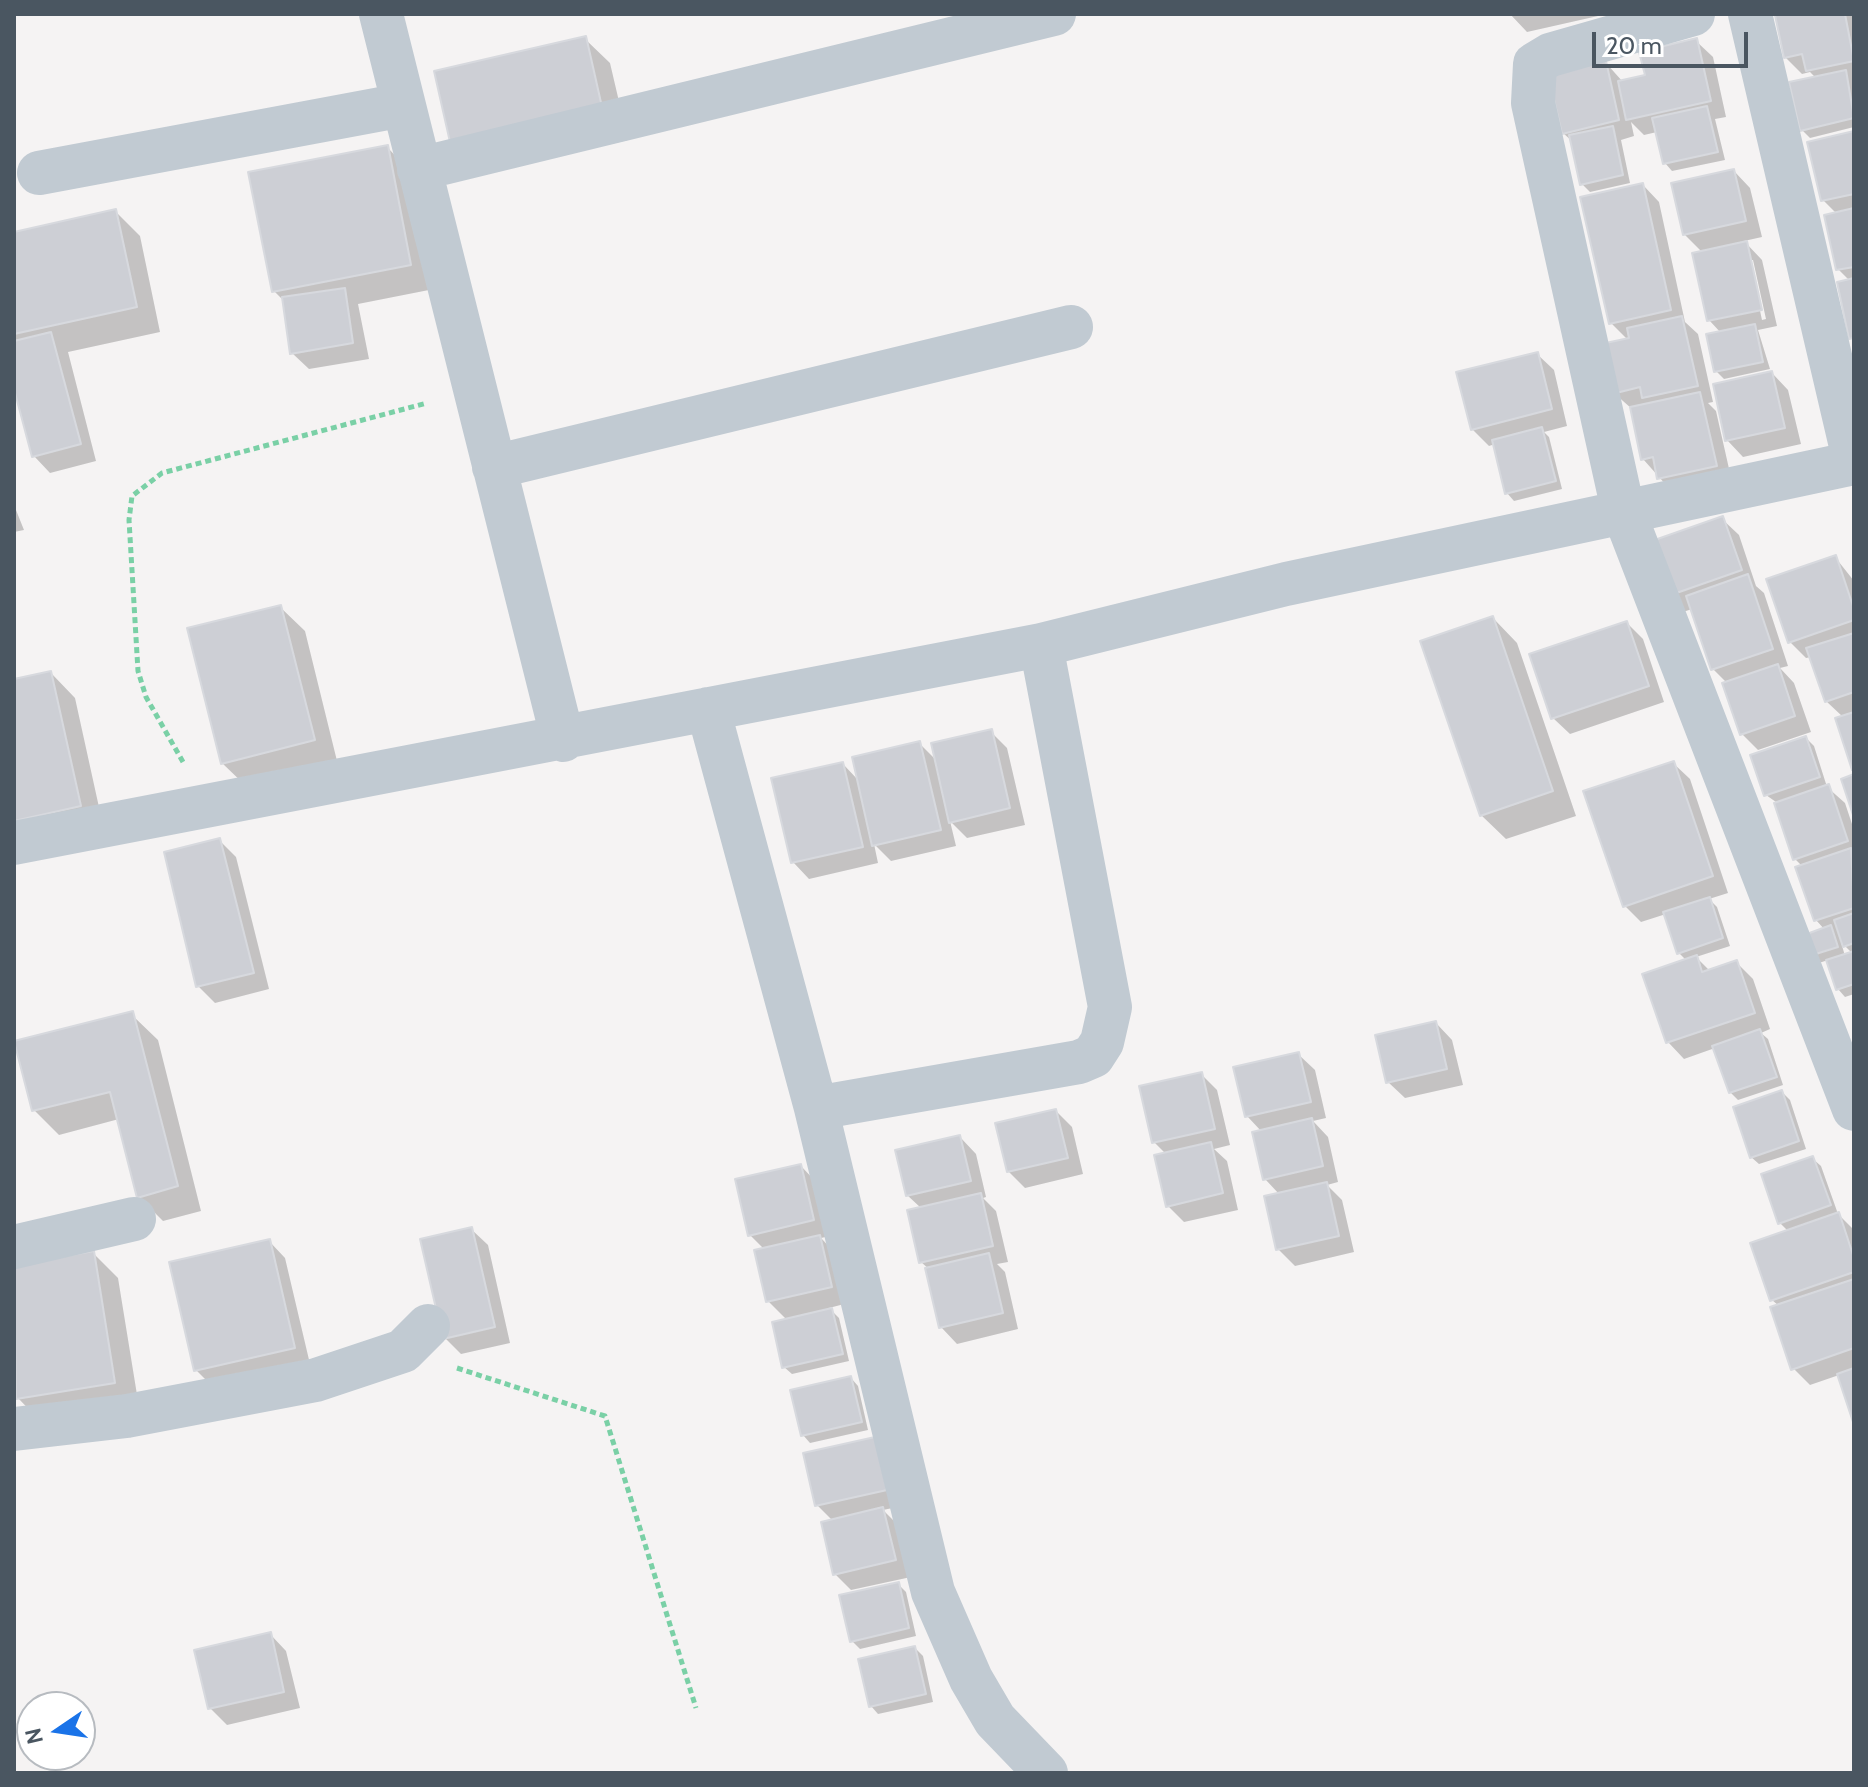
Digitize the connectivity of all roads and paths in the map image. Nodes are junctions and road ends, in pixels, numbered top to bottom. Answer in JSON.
{"nodes":[{"id":1,"x":381,"y":14,"type":"edge"},
{"id":2,"x":1054,"y":14,"type":"edge"},
{"id":3,"x":1693,"y":14,"type":"edge"},
{"id":4,"x":1750,"y":14,"type":"edge"},
{"id":5,"x":403,"y":105,"type":"junction"},
{"id":6,"x":419,"y":169,"type":"junction"},
{"id":7,"x":39,"y":173,"type":"dead end"},
{"id":8,"x":1071,"y":327,"type":"dead end"},
{"id":9,"x":473,"y":391,"type":"junction"},
{"id":10,"x":1854,"y":461,"type":"edge"},
{"id":11,"x":494,"y":467,"type":"junction"},
{"id":12,"x":1623,"y":510,"type":"junction"},
{"id":13,"x":1041,"y":645,"type":"junction"},
{"id":14,"x":708,"y":709,"type":"junction"},
{"id":15,"x":563,"y":740,"type":"junction"},
{"id":16,"x":187,"y":811,"type":"junction"},
{"id":17,"x":14,"y":843,"type":"edge"},
{"id":18,"x":816,"y":1108,"type":"junction"},
{"id":19,"x":1854,"y":1109,"type":"edge"},
{"id":20,"x":134,"y":1219,"type":"dead end"},
{"id":21,"x":14,"y":1247,"type":"edge"},
{"id":22,"x":415,"y":1339,"type":"joint"},
{"id":23,"x":14,"y":1429,"type":"edge"},
{"id":24,"x":696,"y":1708,"type":"dead end"},
{"id":25,"x":1046,"y":1773,"type":"edge"}],
"edges":[{"from":1,"to":5,"type":"street"},
{"from":2,"to":6,"type":"street"},
{"from":3,"to":12,"type":"street"},
{"from":4,"to":10,"type":"street"},
{"from":5,"to":6,"type":"street"},
{"from":5,"to":7,"type":"street"},
{"from":6,"to":9,"type":"street"},
{"from":8,"to":11,"type":"street"},
{"from":9,"to":11,"type":"street"},
{"from":9,"to":16,"type":"path"},
{"from":10,"to":12,"type":"street"},
{"from":11,"to":15,"type":"street"},
{"from":12,"to":13,"type":"street"},
{"from":12,"to":19,"type":"street"},
{"from":13,"to":14,"type":"street"},
{"from":13,"to":18,"type":"street"},
{"from":14,"to":15,"type":"street"},
{"from":14,"to":18,"type":"street"},
{"from":15,"to":16,"type":"street"},
{"from":16,"to":17,"type":"street"},
{"from":18,"to":25,"type":"street"},
{"from":20,"to":21,"type":"street"},
{"from":22,"to":23,"type":"street"},
{"from":22,"to":24,"type":"path"}]}
